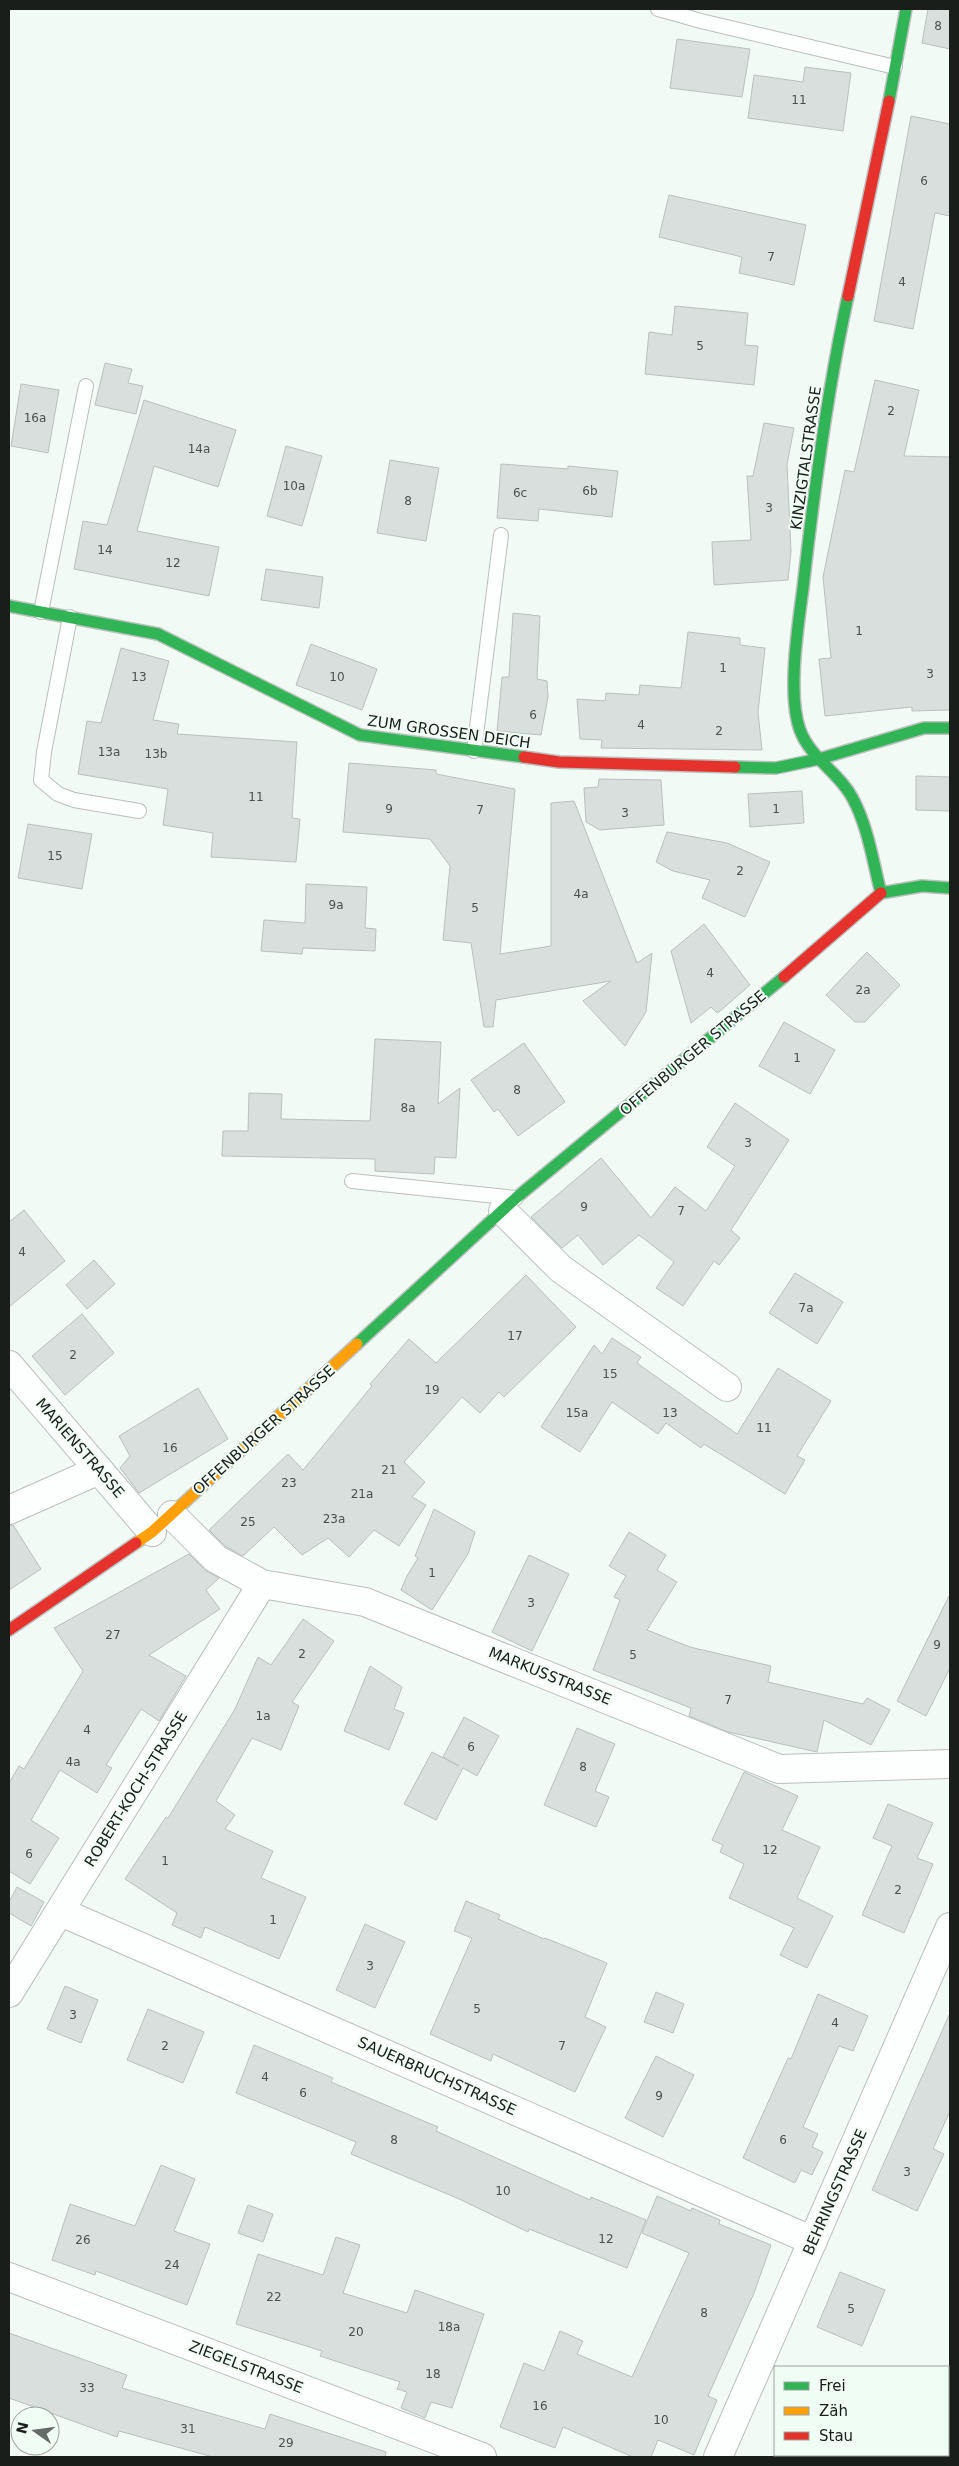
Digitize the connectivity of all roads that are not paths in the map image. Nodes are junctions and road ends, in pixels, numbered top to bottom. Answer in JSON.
{"nodes":[{"id":1,"x":658,"y":9,"type":"edge"},
{"id":2,"x":906,"y":9,"type":"edge"},
{"id":3,"x":895,"y":67,"type":"junction"},
{"id":4,"x":86,"y":386,"type":"dead end"},
{"id":5,"x":501,"y":536,"type":"dead end"},
{"id":6,"x":9,"y":606,"type":"edge"},
{"id":7,"x":41,"y":612,"type":"junction"},
{"id":8,"x":70,"y":617,"type":"junction"},
{"id":9,"x":950,"y":728,"type":"edge"},
{"id":10,"x":474,"y":751,"type":"junction"},
{"id":11,"x":820,"y":759,"type":"junction"},
{"id":12,"x":139,"y":811,"type":"dead end"},
{"id":13,"x":950,"y":888,"type":"edge"},
{"id":14,"x":881,"y":893,"type":"junction"},
{"id":15,"x":352,"y":1181,"type":"dead end"},
{"id":16,"x":510,"y":1205,"type":"junction"},
{"id":17,"x":9,"y":1365,"type":"edge"},
{"id":18,"x":727,"y":1386,"type":"dead end"},
{"id":19,"x":99,"y":1470,"type":"junction"},
{"id":20,"x":9,"y":1510,"type":"edge"},
{"id":21,"x":162,"y":1523,"type":"junction"},
{"id":22,"x":262,"y":1584,"type":"junction"},
{"id":23,"x":9,"y":1630,"type":"edge"},
{"id":24,"x":950,"y":1764,"type":"edge"},
{"id":25,"x":61,"y":1912,"type":"junction"},
{"id":26,"x":950,"y":1927,"type":"edge"},
{"id":27,"x":9,"y":1993,"type":"edge"},
{"id":28,"x":814,"y":2241,"type":"junction"},
{"id":29,"x":9,"y":2277,"type":"edge"},
{"id":30,"x":482,"y":2457,"type":"edge"},
{"id":31,"x":718,"y":2457,"type":"edge"}],
"edges":[{"from":1,"to":3,"type":"lane"},
{"from":2,"to":3,"type":"street","name":"KINZIGTALSTRASSE"},
{"from":3,"to":11,"type":"street","name":"KINZIGTALSTRASSE"},
{"from":4,"to":7,"type":"lane"},
{"from":5,"to":10,"type":"lane"},
{"from":6,"to":7,"type":"street","name":"ZUM GROSSEN DEICH"},
{"from":7,"to":8,"type":"street","name":"ZUM GROSSEN DEICH"},
{"from":8,"to":10,"type":"street","name":"ZUM GROSSEN DEICH"},
{"from":8,"to":12,"type":"lane"},
{"from":9,"to":11,"type":"street","name":"ZUM GROSSEN DEICH"},
{"from":10,"to":11,"type":"street","name":"ZUM GROSSEN DEICH"},
{"from":11,"to":14,"type":"street","name":"KINZIGTALSTRASSE"},
{"from":13,"to":14,"type":"street"},
{"from":14,"to":16,"type":"street","name":"OFFENBURGER STRASSE"},
{"from":15,"to":16,"type":"lane"},
{"from":16,"to":18,"type":"street"},
{"from":16,"to":21,"type":"street","name":"OFFENBURGER STRASSE"},
{"from":17,"to":19,"type":"street","name":"MARIENSTRASSE"},
{"from":19,"to":20,"type":"street"},
{"from":19,"to":21,"type":"street","name":"MARIENSTRASSE"},
{"from":21,"to":22,"type":"street","name":"MARKUSSTRASSE"},
{"from":21,"to":23,"type":"street","name":"OFFENBURGER STRASSE"},
{"from":22,"to":24,"type":"street","name":"MARKUSSTRASSE"},
{"from":22,"to":25,"type":"street","name":"ROBERT-KOCH-STRASSE"},
{"from":25,"to":27,"type":"street","name":"ROBERT-KOCH-STRASSE"},
{"from":25,"to":28,"type":"street","name":"SAUERBRUCHSTRASSE"},
{"from":26,"to":28,"type":"street","name":"BEHRINGSTRASSE"},
{"from":28,"to":31,"type":"street","name":"BEHRINGSTRASSE"},
{"from":29,"to":30,"type":"street","name":"ZIEGELSTRASSE"}]}
